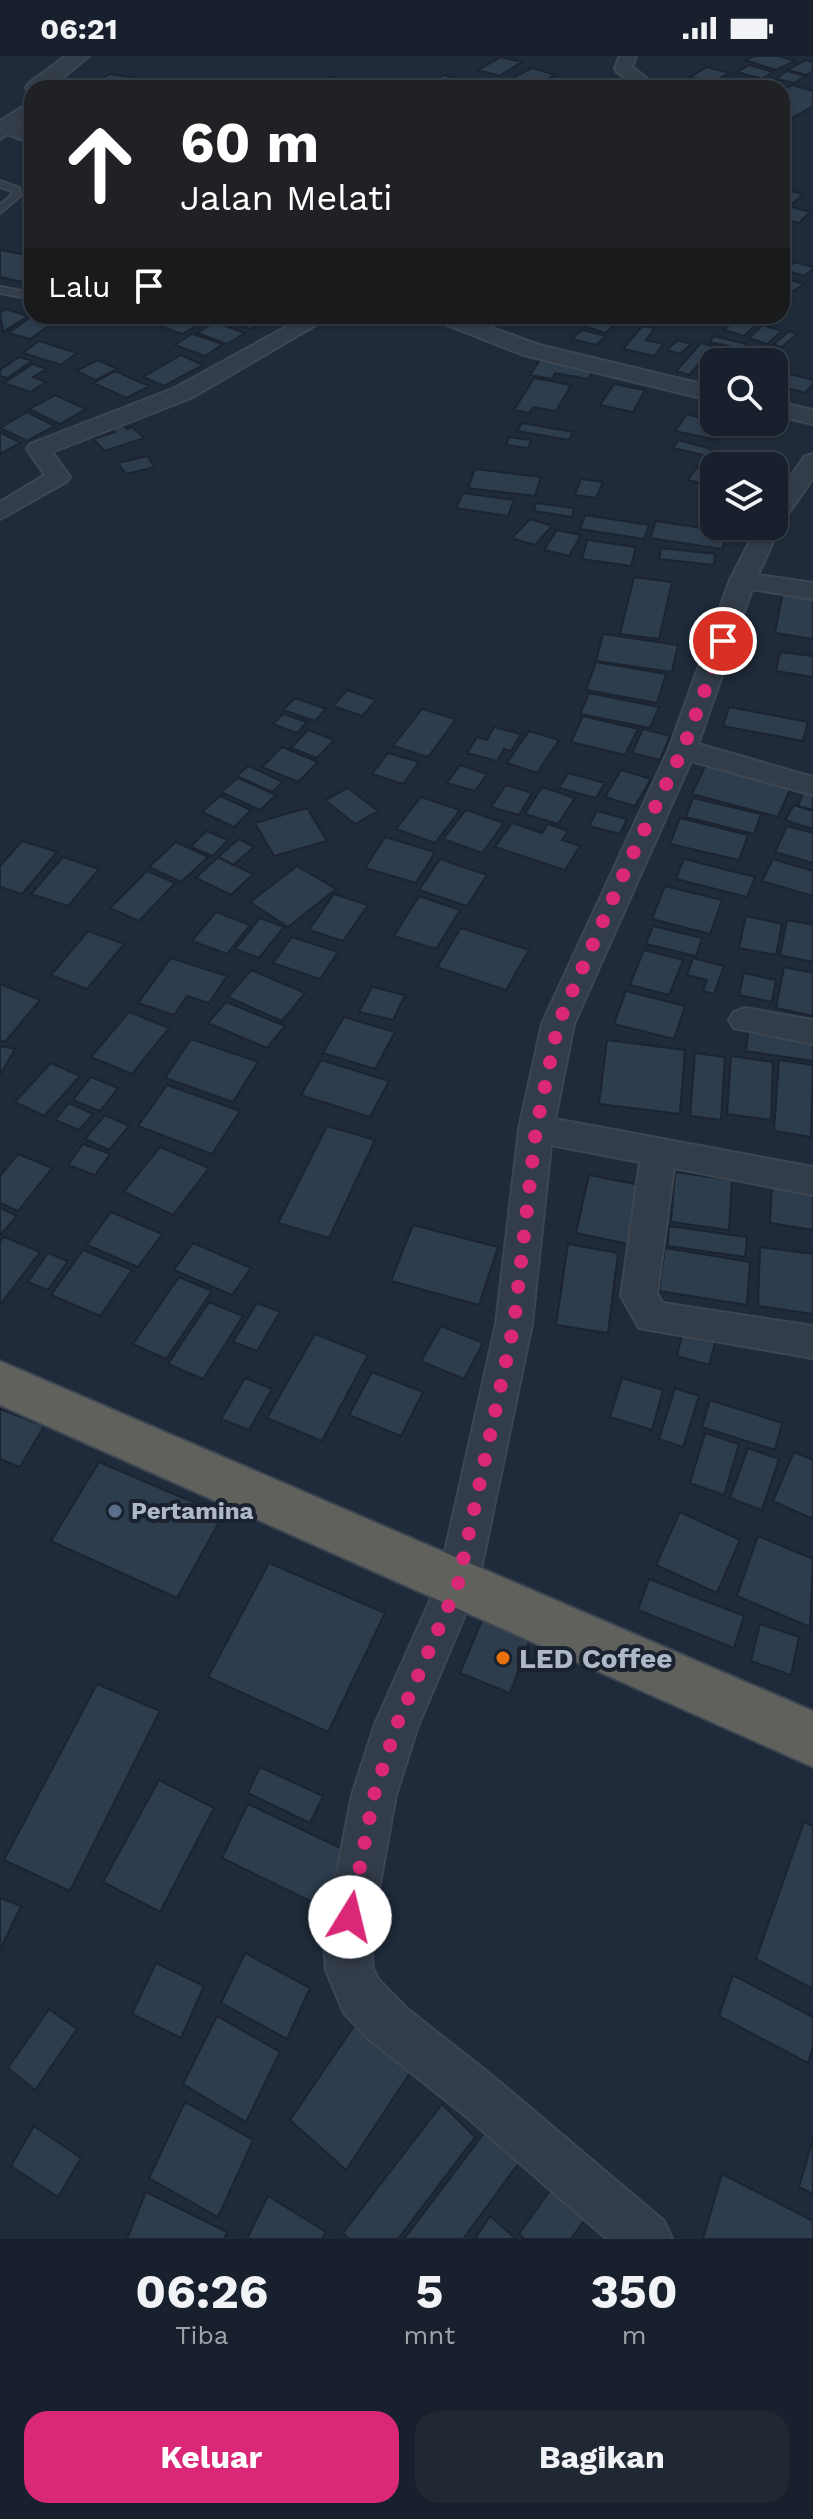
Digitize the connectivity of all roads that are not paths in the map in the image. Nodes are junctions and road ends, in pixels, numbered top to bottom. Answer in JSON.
{"nodes":[{"id":1,"x":79,"y":56,"type":"edge"},
{"id":2,"x":96,"y":56,"type":"edge"},
{"id":3,"x":628,"y":56,"type":"edge"},
{"id":4,"x":48,"y":80,"type":"edge"},
{"id":5,"x":66,"y":80,"type":"edge"},
{"id":6,"x":638,"y":80,"type":"edge"},
{"id":7,"x":24,"y":101,"type":"edge"},
{"id":8,"x":24,"y":112,"type":"edge"},
{"id":9,"x":1,"y":125,"type":"edge"},
{"id":10,"x":24,"y":135,"type":"edge"},
{"id":11,"x":0,"y":184,"type":"edge"},
{"id":12,"x":0,"y":210,"type":"edge"},
{"id":13,"x":0,"y":290,"type":"edge"},
{"id":14,"x":24,"y":294,"type":"edge"},
{"id":15,"x":307,"y":324,"type":"edge"},
{"id":16,"x":462,"y":324,"type":"edge"},
{"id":17,"x":700,"y":391,"type":"edge"},
{"id":18,"x":788,"y":411,"type":"edge"},
{"id":19,"x":813,"y":417,"type":"edge"},
{"id":20,"x":813,"y":461,"type":"edge"},
{"id":21,"x":788,"y":498,"type":"edge"},
{"id":22,"x":0,"y":512,"type":"edge"},
{"id":23,"x":763,"y":540,"type":"edge"},
{"id":24,"x":743,"y":580,"type":"junction"},
{"id":25,"x":813,"y":591,"type":"edge"},
{"id":26,"x":683,"y":749,"type":"junction"},
{"id":27,"x":813,"y":786,"type":"edge"},
{"id":28,"x":745,"y":1020,"type":"dead end"},
{"id":29,"x":813,"y":1032,"type":"edge"},
{"id":30,"x":536,"y":1129,"type":"junction"},
{"id":31,"x":659,"y":1152,"type":"junction"},
{"id":32,"x":813,"y":1181,"type":"edge"},
{"id":33,"x":813,"y":1342,"type":"edge"},
{"id":34,"x":0,"y":1382,"type":"edge"},
{"id":35,"x":458,"y":1584,"type":"junction"},
{"id":36,"x":813,"y":1739,"type":"edge"},
{"id":37,"x":646,"y":2239,"type":"edge"}],
"edges":[{"from":1,"to":4,"type":"street"},
{"from":2,"to":5,"type":"street"},
{"from":3,"to":6,"type":"street"},
{"from":7,"to":9,"type":"street"},
{"from":8,"to":9,"type":"street"},
{"from":9,"to":10,"type":"street"},
{"from":11,"to":12,"type":"lane"},
{"from":13,"to":14,"type":"lane"},
{"from":15,"to":22,"type":"street"},
{"from":16,"to":17,"type":"street"},
{"from":18,"to":19,"type":"street"},
{"from":20,"to":21,"type":"street"},
{"from":23,"to":24,"type":"street"},
{"from":24,"to":25,"type":"street"},
{"from":24,"to":26,"type":"street"},
{"from":26,"to":27,"type":"street"},
{"from":26,"to":30,"type":"street"},
{"from":28,"to":29,"type":"street"},
{"from":30,"to":31,"type":"street"},
{"from":30,"to":35,"type":"street"},
{"from":31,"to":32,"type":"street"},
{"from":31,"to":33,"type":"street"},
{"from":34,"to":35,"type":"highway"},
{"from":35,"to":36,"type":"highway"},
{"from":35,"to":37,"type":"street"}]}
